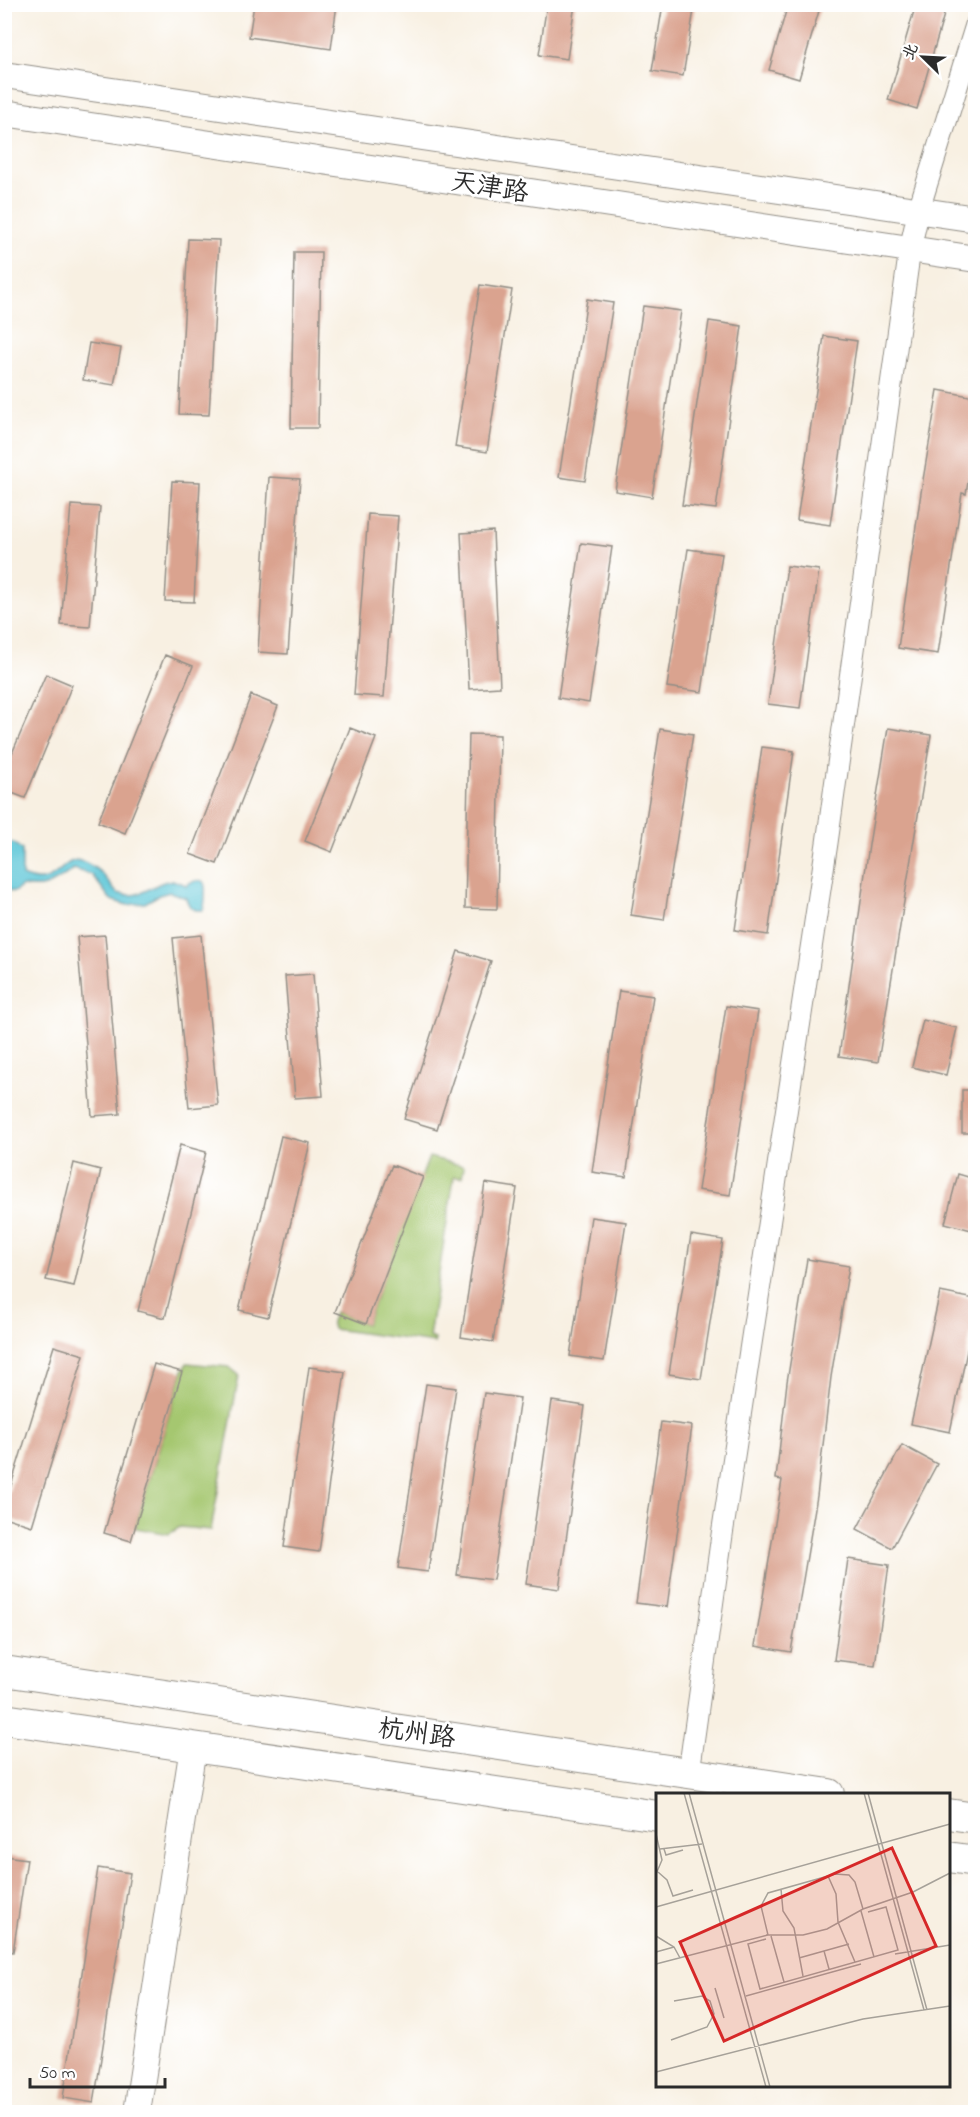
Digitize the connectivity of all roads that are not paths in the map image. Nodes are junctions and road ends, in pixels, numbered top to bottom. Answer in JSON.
{"nodes":[{"id":1,"x":975,"y":25,"type":"edge"},
{"id":2,"x":4,"y":75,"type":"edge"},
{"id":3,"x":4,"y":113,"type":"edge"},
{"id":4,"x":919,"y":209,"type":"junction"},
{"id":5,"x":975,"y":219,"type":"edge"},
{"id":6,"x":910,"y":249,"type":"junction"},
{"id":7,"x":975,"y":259,"type":"edge"},
{"id":8,"x":4,"y":1671,"type":"edge"},
{"id":9,"x":4,"y":1719,"type":"edge"},
{"id":10,"x":193,"y":1747,"type":"junction"},
{"id":11,"x":689,"y":1772,"type":"junction"},
{"id":12,"x":823,"y":1793,"type":"edge"},
{"id":13,"x":950,"y":1814,"type":"edge"},
{"id":14,"x":656,"y":1816,"type":"edge"},
{"id":15,"x":975,"y":1818,"type":"edge"},
{"id":16,"x":950,"y":1857,"type":"edge"},
{"id":17,"x":975,"y":1861,"type":"edge"},
{"id":18,"x":137,"y":2112,"type":"edge"}],
"edges":[{"from":1,"to":4,"type":"street"},
{"from":2,"to":4,"type":"street","name":"天津路"},
{"from":3,"to":6,"type":"street","name":"天津路"},
{"from":4,"to":5,"type":"street","name":"天津路"},
{"from":4,"to":6,"type":"street"},
{"from":6,"to":7,"type":"street","name":"天津路"},
{"from":6,"to":11,"type":"street"},
{"from":8,"to":11,"type":"main road","name":"杭州路"},
{"from":9,"to":10,"type":"main road","name":"杭州路"},
{"from":10,"to":14,"type":"main road","name":"杭州路"},
{"from":10,"to":18,"type":"street"},
{"from":11,"to":12,"type":"main road","name":"杭州路"},
{"from":13,"to":15,"type":"main road"},
{"from":16,"to":17,"type":"main road"}]}
